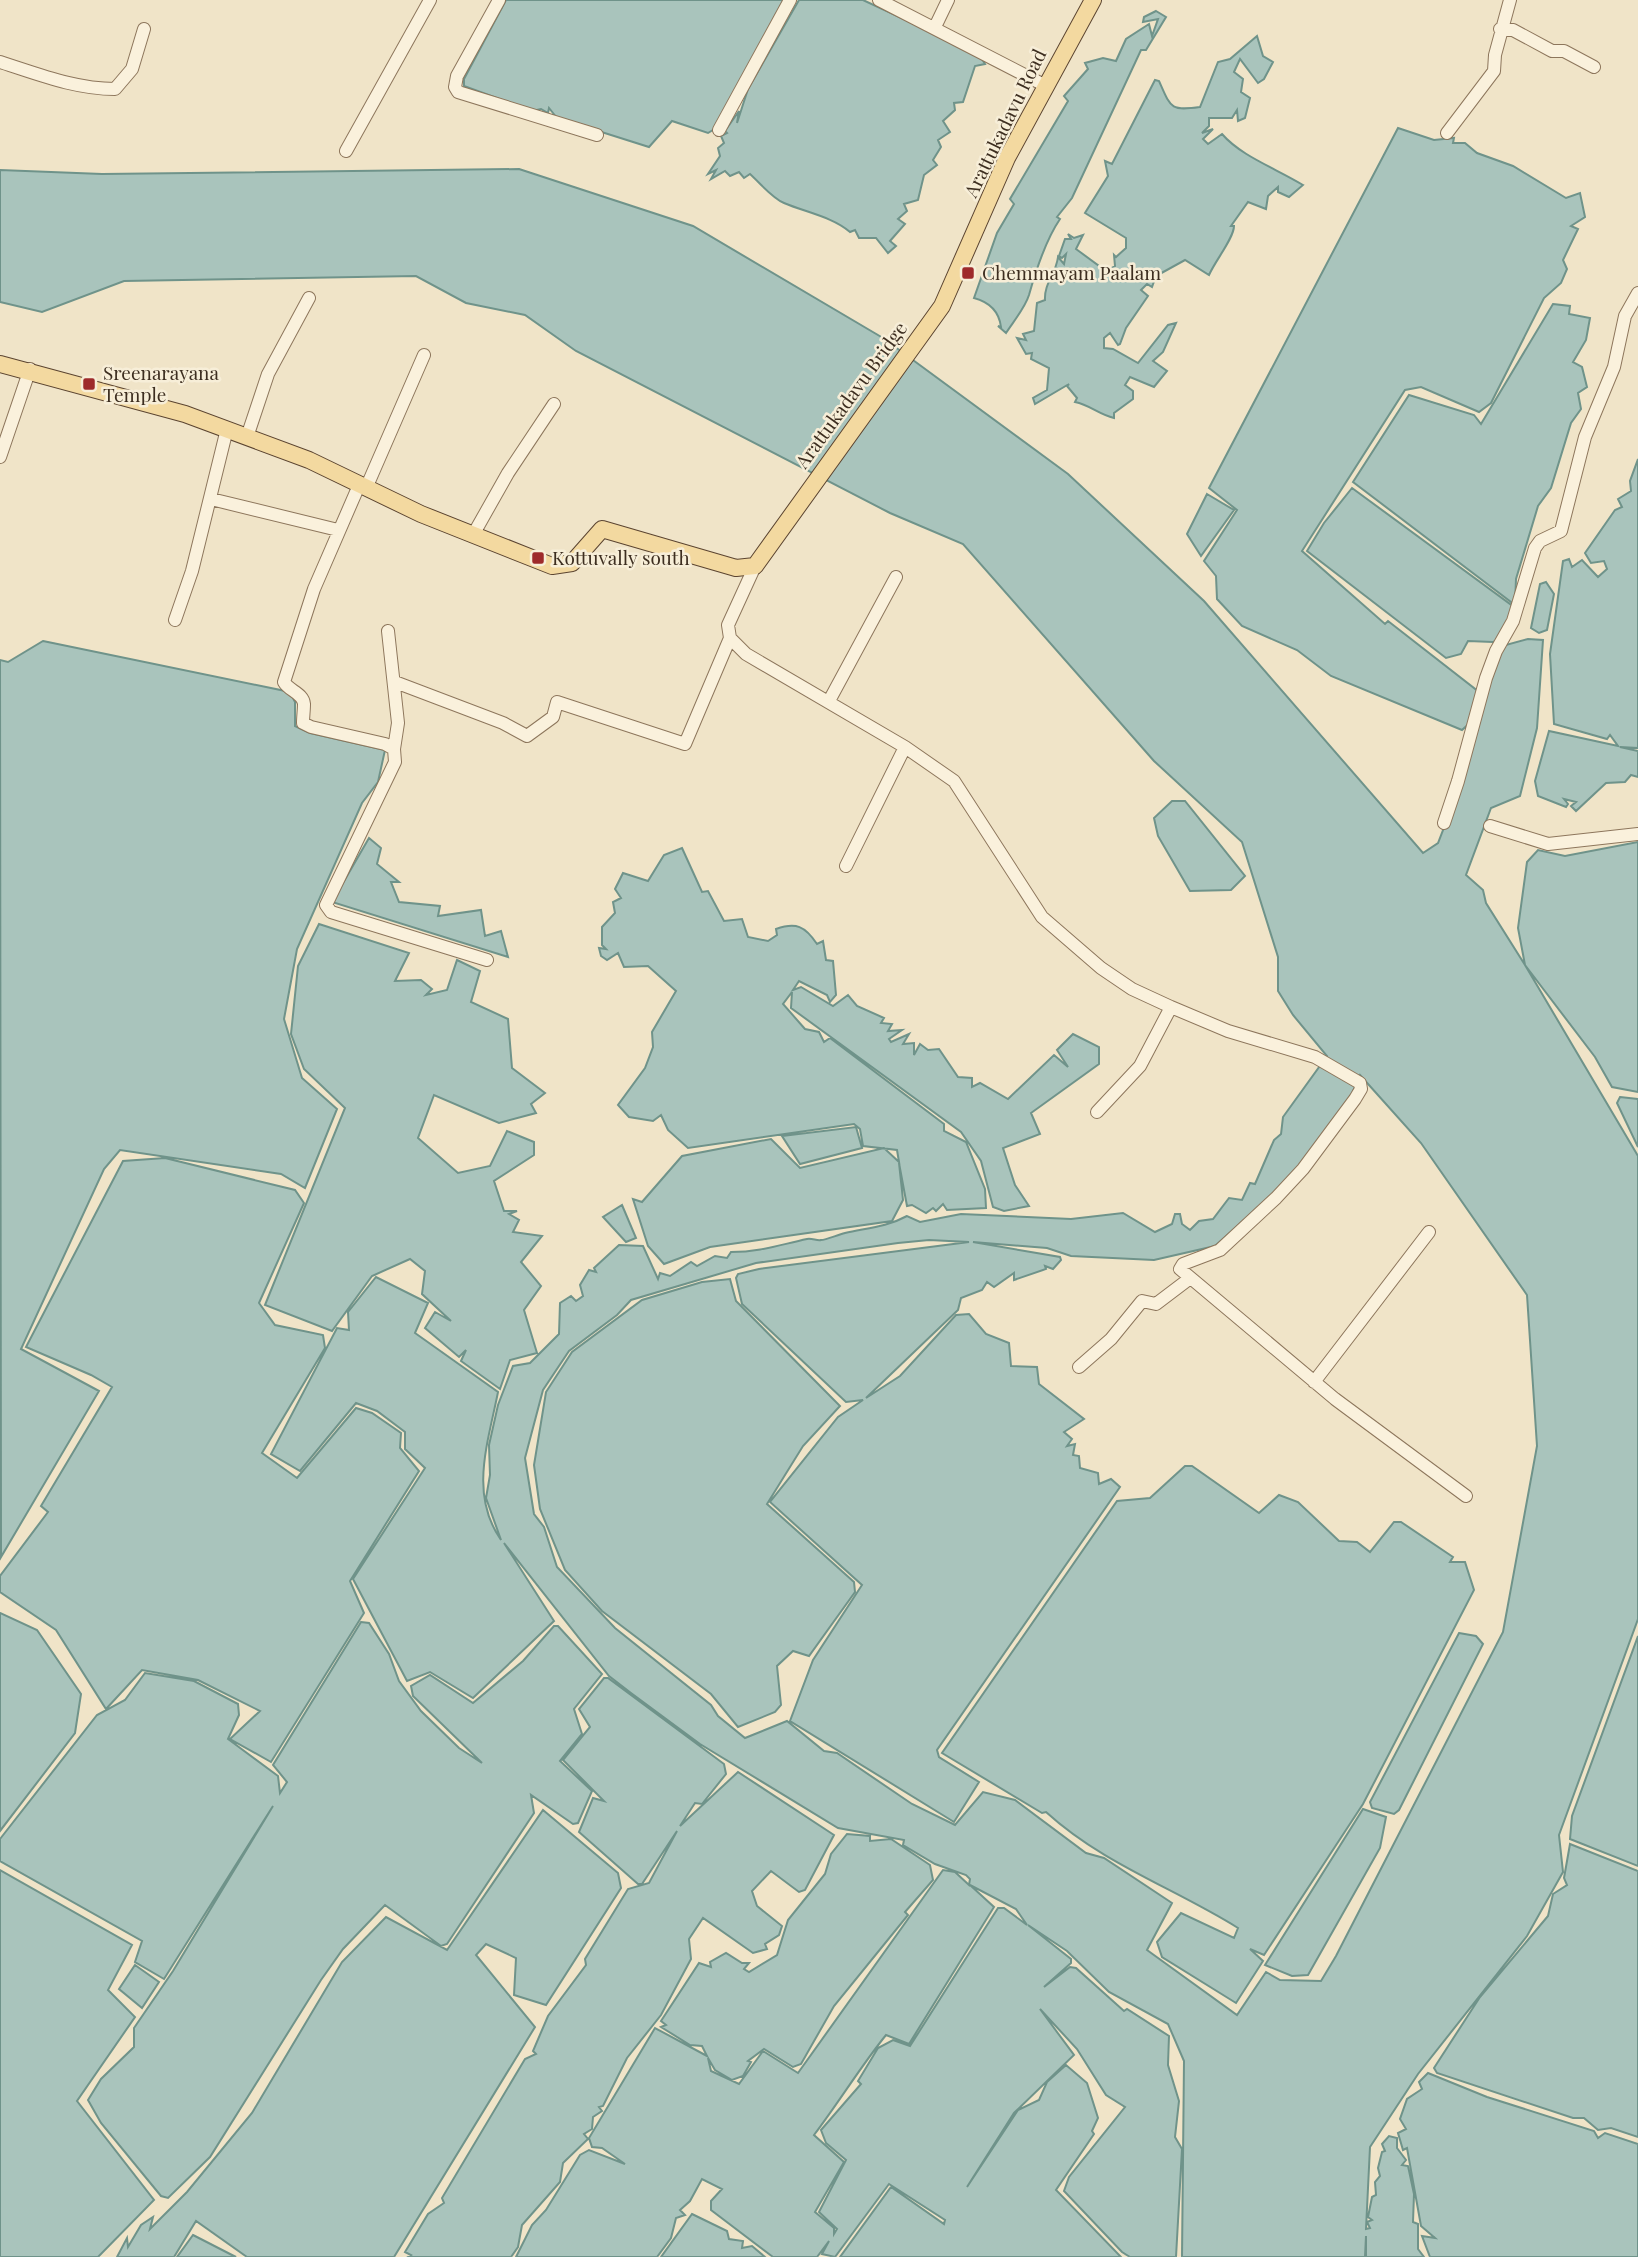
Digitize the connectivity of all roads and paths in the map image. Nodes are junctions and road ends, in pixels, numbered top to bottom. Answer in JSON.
{"nodes":[{"id":1,"x":430,"y":0,"type":"edge"},
{"id":2,"x":499,"y":0,"type":"edge"},
{"id":3,"x":790,"y":0,"type":"edge"},
{"id":4,"x":880,"y":0,"type":"edge"},
{"id":5,"x":948,"y":0,"type":"edge"},
{"id":6,"x":1093,"y":0,"type":"edge"},
{"id":7,"x":1510,"y":0,"type":"edge"},
{"id":8,"x":935,"y":27,"type":"junction"},
{"id":9,"x":144,"y":29,"type":"dead end"},
{"id":10,"x":1500,"y":29,"type":"junction"},
{"id":11,"x":0,"y":62,"type":"edge"},
{"id":12,"x":1594,"y":67,"type":"dead end"},
{"id":13,"x":1046,"y":86,"type":"junction"},
{"id":14,"x":719,"y":130,"type":"dead end"},
{"id":15,"x":1447,"y":133,"type":"dead end"},
{"id":16,"x":597,"y":135,"type":"dead end"},
{"id":17,"x":346,"y":151,"type":"dead end"},
{"id":18,"x":1638,"y":293,"type":"edge"},
{"id":19,"x":309,"y":298,"type":"dead end"},
{"id":20,"x":942,"y":306,"type":"joint"},
{"id":21,"x":424,"y":355,"type":"dead end"},
{"id":22,"x":0,"y":364,"type":"edge"},
{"id":23,"x":30,"y":369,"type":"junction"},
{"id":24,"x":554,"y":404,"type":"dead end"},
{"id":25,"x":227,"y":429,"type":"junction"},
{"id":26,"x":247,"y":437,"type":"junction"},
{"id":27,"x":0,"y":457,"type":"edge"},
{"id":28,"x":364,"y":484,"type":"junction"},
{"id":29,"x":211,"y":499,"type":"junction"},
{"id":30,"x":338,"y":530,"type":"junction"},
{"id":31,"x":473,"y":535,"type":"junction"},
{"id":32,"x":755,"y":566,"type":"junction"},
{"id":33,"x":897,"y":577,"type":"dead end"},
{"id":34,"x":175,"y":620,"type":"dead end"},
{"id":35,"x":388,"y":631,"type":"dead end"},
{"id":36,"x":730,"y":638,"type":"junction"},
{"id":37,"x":395,"y":682,"type":"junction"},
{"id":38,"x":829,"y":701,"type":"junction"},
{"id":39,"x":905,"y":747,"type":"junction"},
{"id":40,"x":394,"y":749,"type":"junction"},
{"id":41,"x":1444,"y":823,"type":"dead end"},
{"id":42,"x":1490,"y":826,"type":"dead end"},
{"id":43,"x":1638,"y":834,"type":"edge"},
{"id":44,"x":846,"y":866,"type":"dead end"},
{"id":45,"x":487,"y":960,"type":"dead end"},
{"id":46,"x":1171,"y":1007,"type":"junction"},
{"id":47,"x":1097,"y":1112,"type":"dead end"},
{"id":48,"x":1429,"y":1232,"type":"dead end"},
{"id":49,"x":1189,"y":1279,"type":"junction"},
{"id":50,"x":1079,"y":1367,"type":"dead end"},
{"id":51,"x":1314,"y":1382,"type":"junction"},
{"id":52,"x":1466,"y":1496,"type":"dead end"}],
"edges":[{"from":1,"to":17,"type":"street"},
{"from":2,"to":16,"type":"street"},
{"from":3,"to":14,"type":"street"},
{"from":4,"to":8,"type":"street"},
{"from":5,"to":8,"type":"street"},
{"from":6,"to":13,"type":"main road","name":"Arattukadavu Road"},
{"from":7,"to":10,"type":"street"},
{"from":8,"to":13,"type":"street"},
{"from":9,"to":11,"type":"street"},
{"from":10,"to":12,"type":"street"},
{"from":10,"to":15,"type":"street"},
{"from":13,"to":20,"type":"main road","name":"Arattukadavu Road"},
{"from":18,"to":41,"type":"street"},
{"from":19,"to":26,"type":"street"},
{"from":20,"to":32,"type":"main road","name":"Arattukadavu Bridge"},
{"from":21,"to":28,"type":"street"},
{"from":22,"to":23,"type":"main road"},
{"from":23,"to":25,"type":"main road"},
{"from":23,"to":27,"type":"street"},
{"from":24,"to":31,"type":"street"},
{"from":25,"to":26,"type":"main road"},
{"from":25,"to":29,"type":"street"},
{"from":26,"to":28,"type":"main road"},
{"from":28,"to":30,"type":"street"},
{"from":28,"to":31,"type":"main road"},
{"from":29,"to":30,"type":"street"},
{"from":29,"to":34,"type":"street"},
{"from":30,"to":40,"type":"street"},
{"from":31,"to":32,"type":"main road"},
{"from":32,"to":36,"type":"street"},
{"from":33,"to":38,"type":"street"},
{"from":35,"to":37,"type":"street"},
{"from":36,"to":37,"type":"street"},
{"from":36,"to":38,"type":"street"},
{"from":37,"to":40,"type":"street"},
{"from":38,"to":39,"type":"street"},
{"from":39,"to":44,"type":"street"},
{"from":39,"to":46,"type":"street"},
{"from":40,"to":45,"type":"street"},
{"from":42,"to":43,"type":"street"},
{"from":46,"to":47,"type":"street"},
{"from":46,"to":49,"type":"street"},
{"from":48,"to":51,"type":"street"},
{"from":49,"to":50,"type":"street"},
{"from":49,"to":51,"type":"street"},
{"from":51,"to":52,"type":"street"}]}
